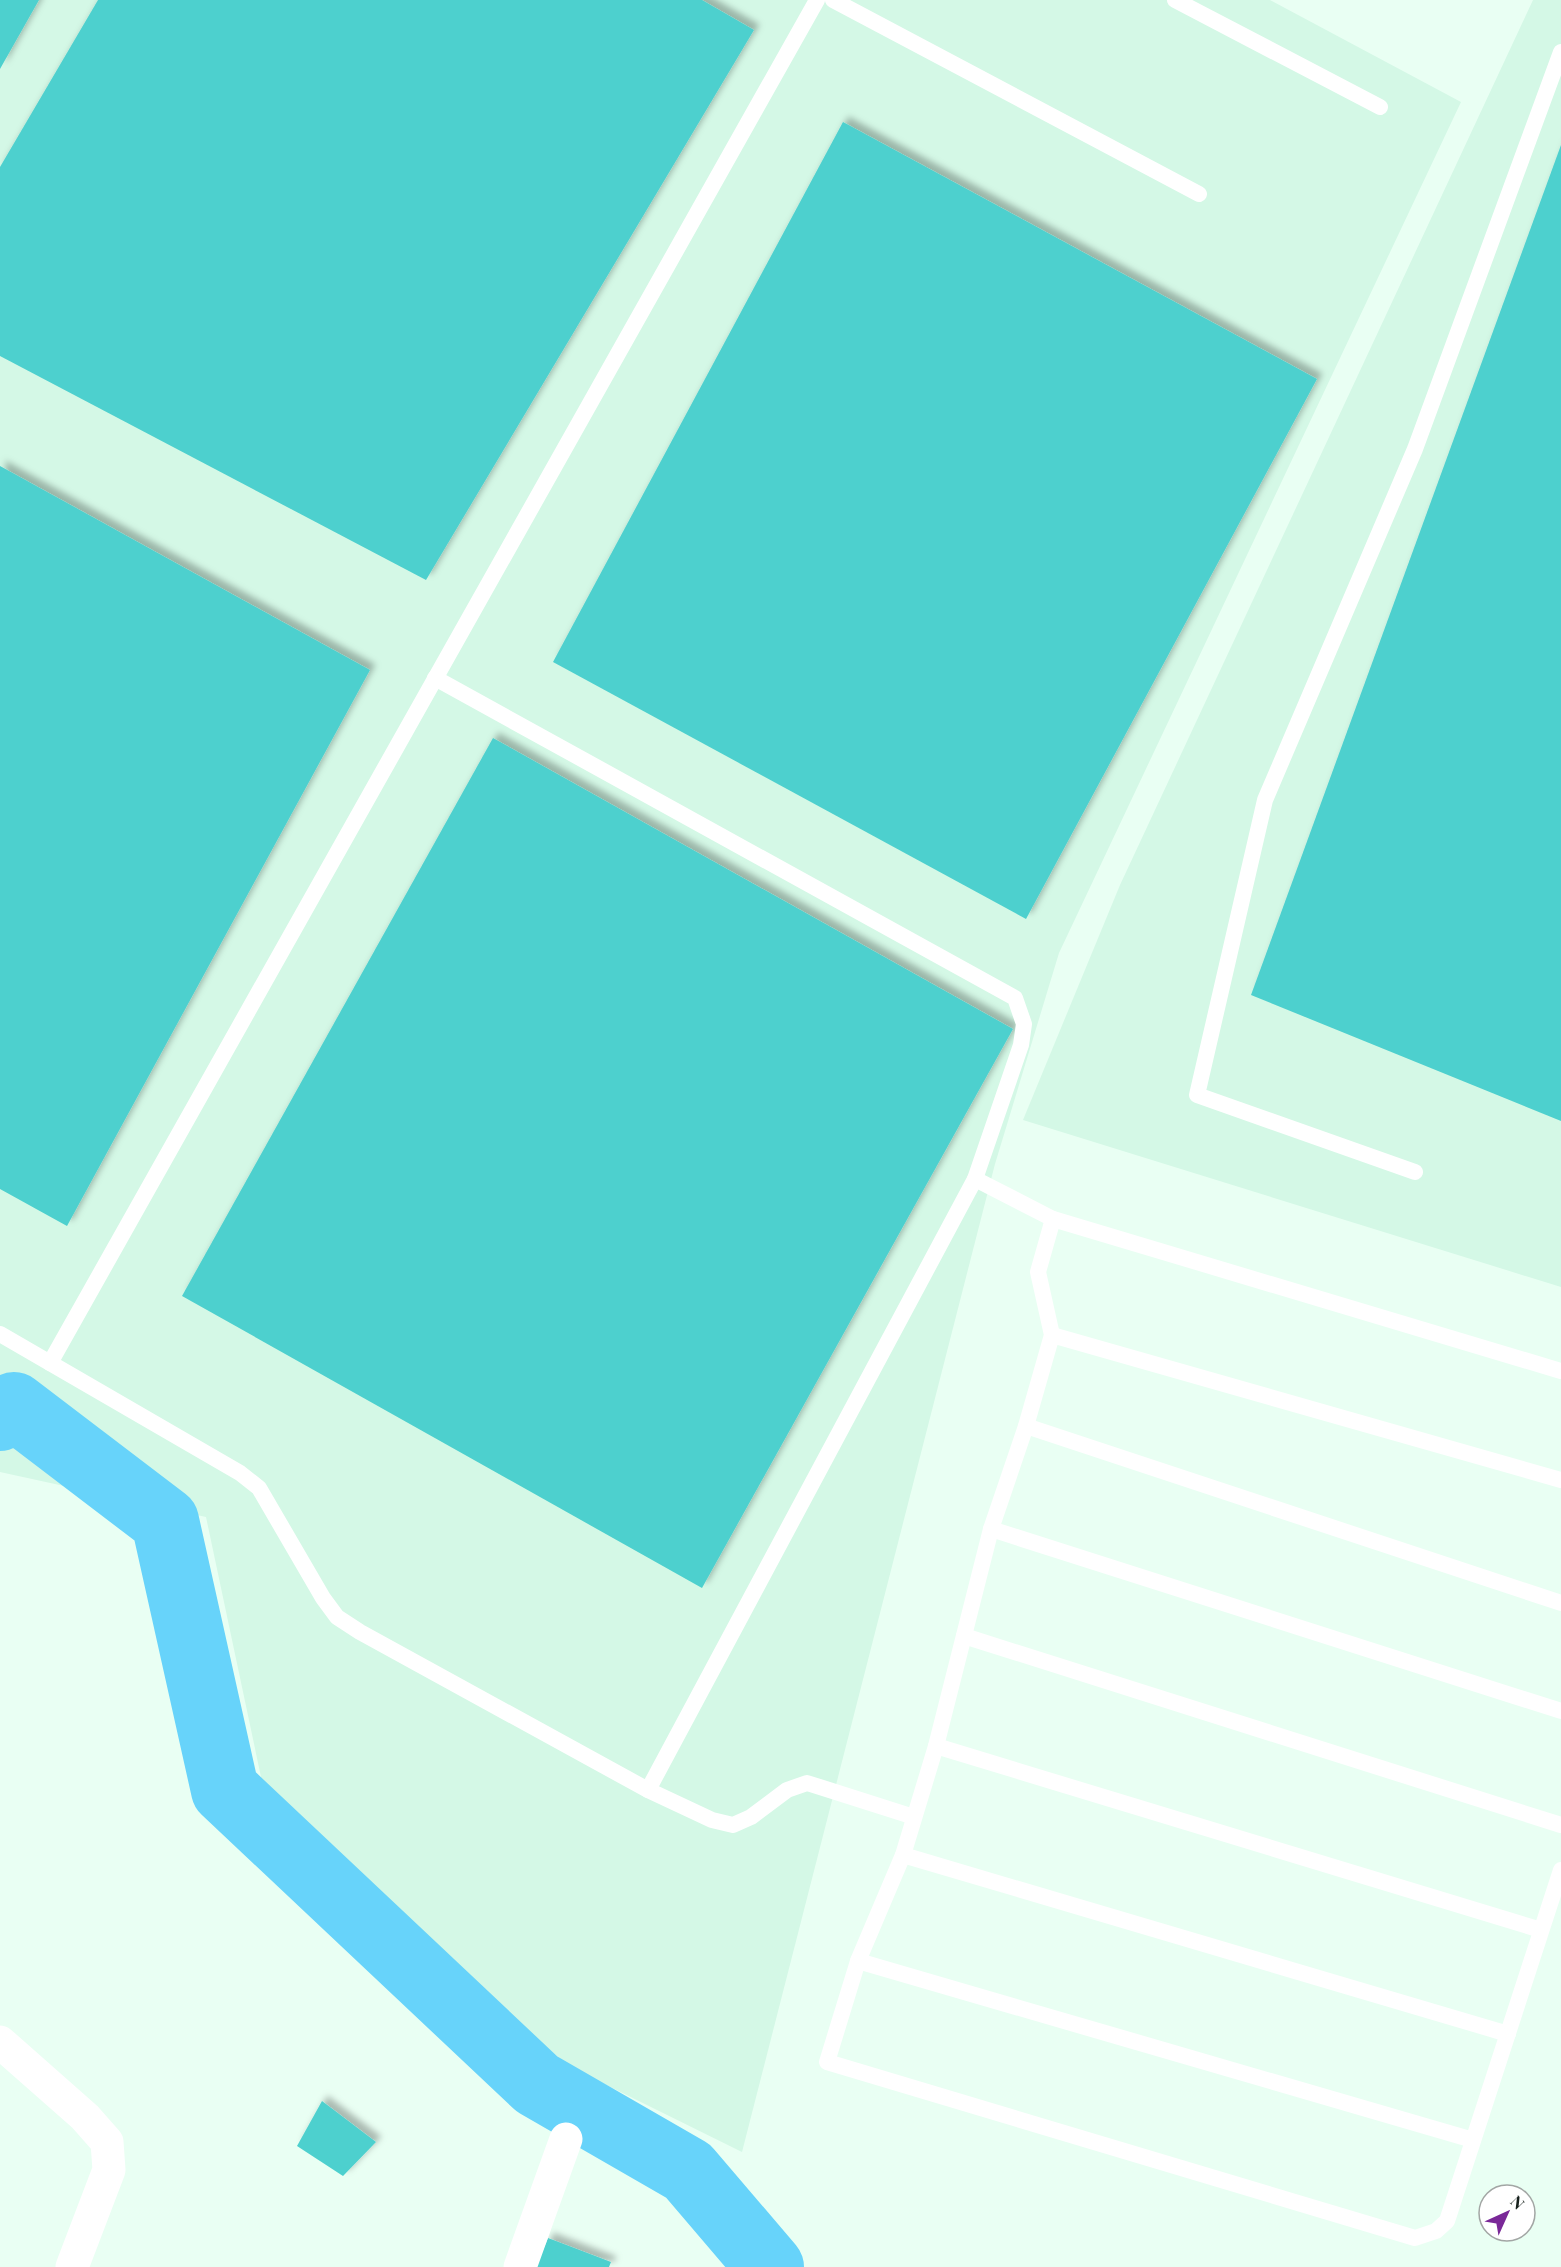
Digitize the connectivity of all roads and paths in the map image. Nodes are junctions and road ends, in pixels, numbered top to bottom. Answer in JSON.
{"nodes":[{"id":1,"x":817,"y":0,"type":"edge"},
{"id":2,"x":833,"y":0,"type":"edge"},
{"id":3,"x":1175,"y":0,"type":"edge"},
{"id":4,"x":1561,"y":52,"type":"edge"},
{"id":5,"x":1380,"y":107,"type":"dead end"},
{"id":6,"x":1199,"y":194,"type":"dead end"},
{"id":7,"x":435,"y":678,"type":"junction"},
{"id":8,"x":1415,"y":1172,"type":"dead end"},
{"id":9,"x":975,"y":1179,"type":"junction"},
{"id":10,"x":1053,"y":1219,"type":"junction"},
{"id":11,"x":0,"y":1334,"type":"edge"},
{"id":12,"x":1052,"y":1335,"type":"junction"},
{"id":13,"x":50,"y":1363,"type":"junction"},
{"id":14,"x":1561,"y":1371,"type":"edge"},
{"id":15,"x":1026,"y":1426,"type":"junction"},
{"id":16,"x":1561,"y":1480,"type":"edge"},
{"id":17,"x":991,"y":1529,"type":"junction"},
{"id":18,"x":1561,"y":1604,"type":"edge"},
{"id":19,"x":964,"y":1636,"type":"junction"},
{"id":20,"x":1561,"y":1711,"type":"edge"},
{"id":21,"x":936,"y":1746,"type":"junction"},
{"id":22,"x":648,"y":1790,"type":"junction"},
{"id":23,"x":914,"y":1817,"type":"junction"},
{"id":24,"x":1561,"y":1825,"type":"edge"},
{"id":25,"x":903,"y":1855,"type":"junction"},
{"id":26,"x":1561,"y":1870,"type":"edge"},
{"id":27,"x":1541,"y":1930,"type":"junction"},
{"id":28,"x":858,"y":1961,"type":"junction"},
{"id":29,"x":1508,"y":2034,"type":"junction"},
{"id":30,"x":0,"y":2042,"type":"edge"},
{"id":31,"x":566,"y":2139,"type":"dead end"},
{"id":32,"x":1473,"y":2140,"type":"junction"},
{"id":33,"x":72,"y":2267,"type":"edge"},
{"id":34,"x":520,"y":2267,"type":"edge"}],
"edges":[{"from":1,"to":7,"type":"lane"},
{"from":2,"to":6,"type":"lane"},
{"from":3,"to":5,"type":"lane"},
{"from":4,"to":8,"type":"lane"},
{"from":7,"to":9,"type":"lane"},
{"from":7,"to":13,"type":"lane"},
{"from":9,"to":10,"type":"lane"},
{"from":9,"to":22,"type":"lane"},
{"from":10,"to":12,"type":"lane"},
{"from":10,"to":14,"type":"lane"},
{"from":11,"to":13,"type":"lane"},
{"from":12,"to":15,"type":"lane"},
{"from":12,"to":16,"type":"lane"},
{"from":13,"to":22,"type":"lane"},
{"from":15,"to":17,"type":"lane"},
{"from":15,"to":18,"type":"lane"},
{"from":17,"to":19,"type":"lane"},
{"from":17,"to":20,"type":"lane"},
{"from":19,"to":21,"type":"lane"},
{"from":19,"to":24,"type":"lane"},
{"from":21,"to":23,"type":"lane"},
{"from":21,"to":27,"type":"lane"},
{"from":22,"to":23,"type":"lane"},
{"from":23,"to":25,"type":"lane"},
{"from":25,"to":28,"type":"lane"},
{"from":25,"to":29,"type":"lane"},
{"from":26,"to":27,"type":"lane"},
{"from":27,"to":29,"type":"lane"},
{"from":28,"to":32,"type":"lane"},
{"from":28,"to":32,"type":"lane"},
{"from":29,"to":32,"type":"lane"},
{"from":30,"to":33,"type":"street"},
{"from":31,"to":34,"type":"street"}]}
